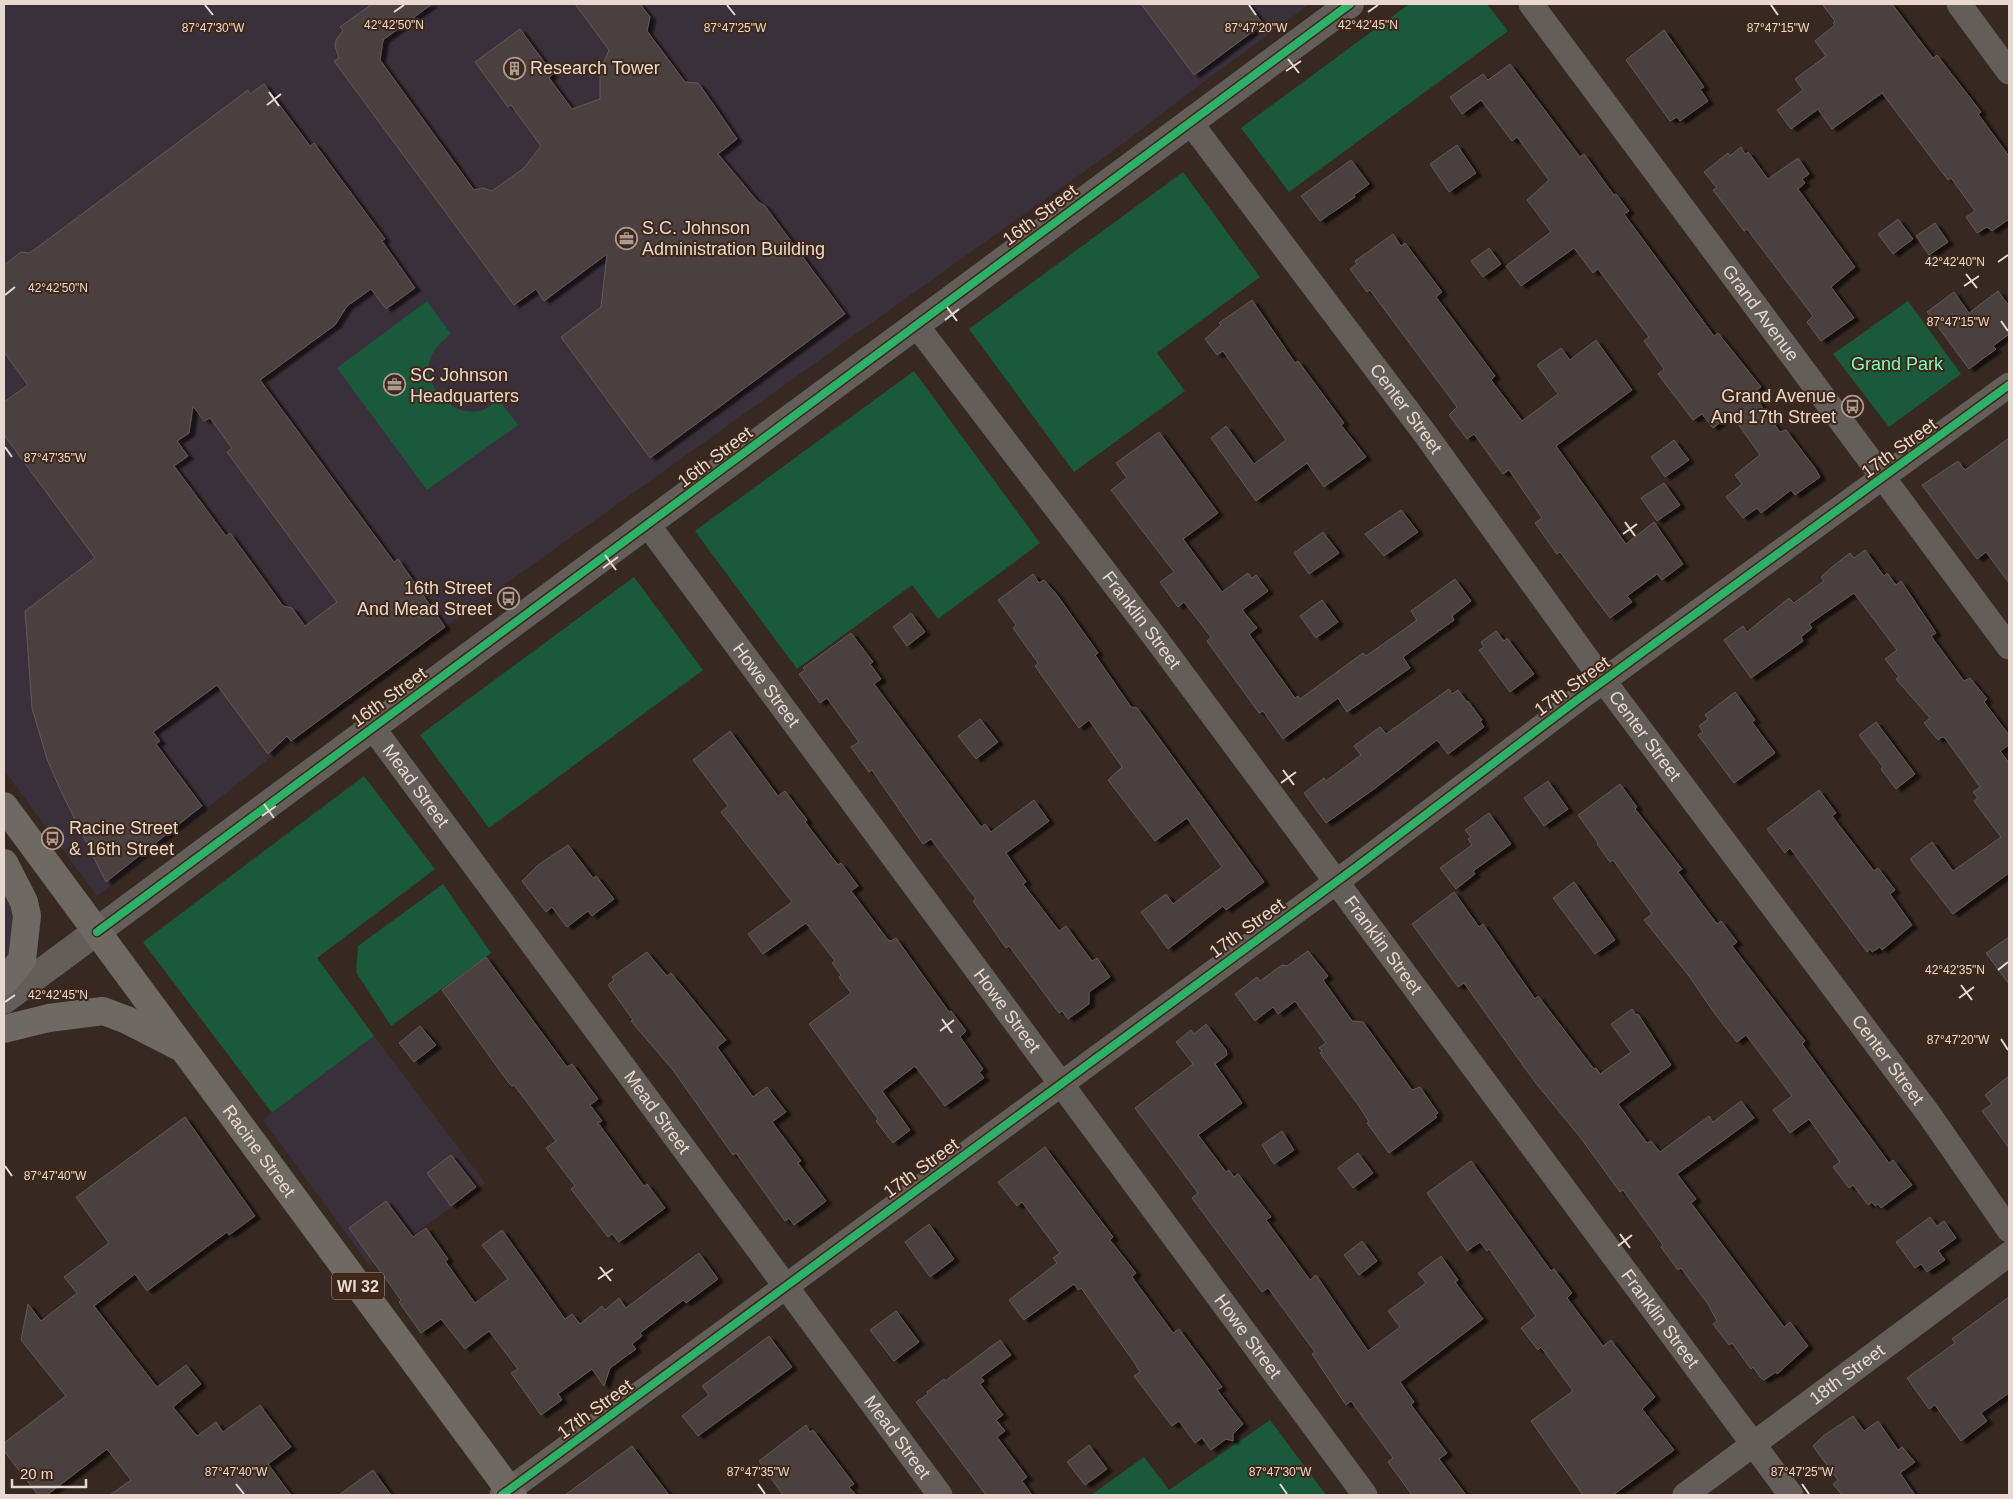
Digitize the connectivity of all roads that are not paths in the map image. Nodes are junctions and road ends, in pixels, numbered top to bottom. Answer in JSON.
{"nodes":[{"id":1,"x":1350,"y":4,"type":"edge"},
{"id":2,"x":1531,"y":4,"type":"edge"},
{"id":3,"x":1959,"y":4,"type":"edge"},
{"id":4,"x":2009,"y":72,"type":"edge"},
{"id":5,"x":1190,"y":122,"type":"junction"},
{"id":6,"x":917,"y":326,"type":"junction"},
{"id":7,"x":2009,"y":385,"type":"edge"},
{"id":8,"x":1884,"y":478,"type":"junction"},
{"id":9,"x":648,"y":525,"type":"junction"},
{"id":10,"x":2009,"y":647,"type":"edge"},
{"id":11,"x":1604,"y":681,"type":"junction"},
{"id":12,"x":373,"y":728,"type":"junction"},
{"id":13,"x":4,"y":806,"type":"edge"},
{"id":14,"x":4,"y":862,"type":"edge"},
{"id":15,"x":1336,"y":881,"type":"junction"},
{"id":16,"x":96,"y":932,"type":"junction"},
{"id":17,"x":4,"y":982,"type":"edge"},
{"id":18,"x":4,"y":1000,"type":"edge"},
{"id":19,"x":4,"y":1029,"type":"edge"},
{"id":20,"x":182,"y":1048,"type":"junction"},
{"id":21,"x":1060,"y":1084,"type":"junction"},
{"id":22,"x":2009,"y":1230,"type":"edge"},
{"id":23,"x":2009,"y":1254,"type":"edge"},
{"id":24,"x":786,"y":1287,"type":"junction"},
{"id":25,"x":1753,"y":1445,"type":"junction"},
{"id":26,"x":508,"y":1494,"type":"edge"},
{"id":27,"x":940,"y":1495,"type":"edge"},
{"id":28,"x":1365,"y":1495,"type":"edge"},
{"id":29,"x":1685,"y":1495,"type":"edge"},
{"id":30,"x":1791,"y":1495,"type":"edge"}],
"edges":[{"from":1,"to":5,"type":"street","name":"16th Street"},
{"from":2,"to":8,"type":"street","name":"Grand Avenue"},
{"from":3,"to":4,"type":"street"},
{"from":5,"to":6,"type":"street","name":"16th Street"},
{"from":5,"to":11,"type":"street","name":"Center Street"},
{"from":6,"to":9,"type":"street","name":"16th Street"},
{"from":6,"to":15,"type":"street","name":"Franklin Street"},
{"from":7,"to":8,"type":"street","name":"17th Street"},
{"from":8,"to":10,"type":"street","name":"Grand Avenue"},
{"from":8,"to":11,"type":"street","name":"17th Street"},
{"from":9,"to":12,"type":"street","name":"16th Street"},
{"from":9,"to":21,"type":"street","name":"Howe Street"},
{"from":11,"to":15,"type":"street","name":"17th Street"},
{"from":11,"to":22,"type":"street","name":"Center Street"},
{"from":12,"to":16,"type":"street","name":"16th Street"},
{"from":12,"to":24,"type":"street","name":"Mead Street"},
{"from":13,"to":16,"type":"main road","name":"Racine Street","number":"WI 32"},
{"from":14,"to":17,"type":"main road"},
{"from":15,"to":21,"type":"street","name":"17th Street"},
{"from":15,"to":25,"type":"street","name":"Franklin Street"},
{"from":16,"to":18,"type":"street","name":"16th Street"},
{"from":16,"to":20,"type":"main road","name":"Racine Street","number":"WI 32"},
{"from":19,"to":20,"type":"main road"},
{"from":20,"to":26,"type":"main road","name":"Racine Street","number":"WI 32"},
{"from":21,"to":24,"type":"street","name":"17th Street"},
{"from":21,"to":28,"type":"street","name":"Howe Street"},
{"from":23,"to":25,"type":"street","name":"18th Street"},
{"from":24,"to":26,"type":"street","name":"17th Street"},
{"from":24,"to":27,"type":"street","name":"Mead Street"},
{"from":25,"to":29,"type":"street","name":"18th Street"},
{"from":25,"to":30,"type":"street","name":"Franklin Street"}]}
